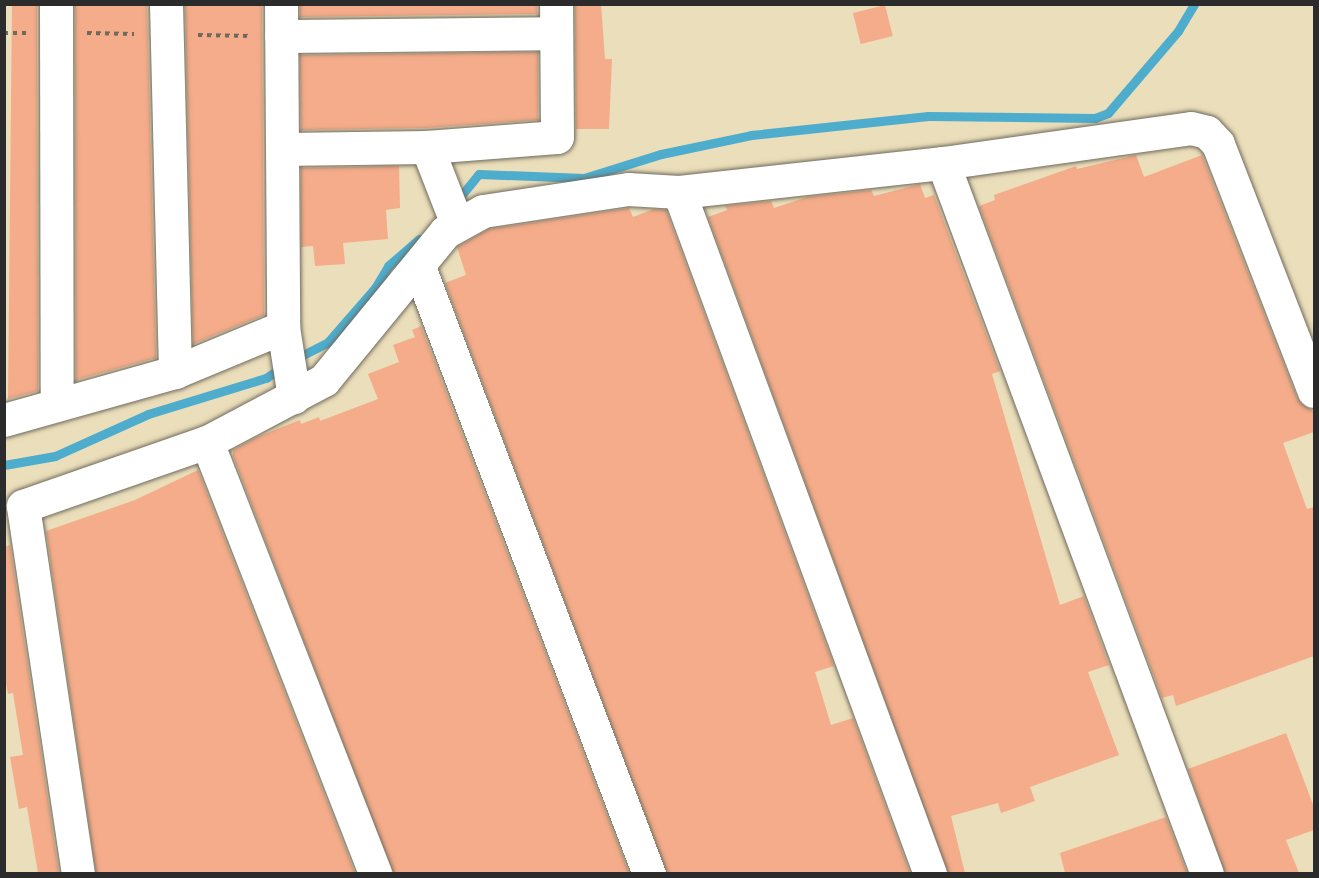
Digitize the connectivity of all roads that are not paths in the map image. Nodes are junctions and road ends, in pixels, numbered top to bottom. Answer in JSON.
{"nodes":[{"id":1,"x":56,"y":4,"type":"edge"},
{"id":2,"x":166,"y":4,"type":"edge"},
{"id":3,"x":556,"y":19,"type":"edge"},
{"id":4,"x":281,"y":20,"type":"edge"},
{"id":5,"x":428,"y":147,"type":"junction"},
{"id":6,"x":283,"y":149,"type":"junction"},
{"id":7,"x":943,"y":163,"type":"junction"},
{"id":8,"x":679,"y":192,"type":"junction"},
{"id":9,"x":455,"y":218,"type":"junction"},
{"id":10,"x":419,"y":267,"type":"junction"},
{"id":11,"x":288,"y":361,"type":"junction"},
{"id":12,"x":175,"y":372,"type":"junction"},
{"id":13,"x":1314,"y":391,"type":"edge"},
{"id":14,"x":57,"y":404,"type":"junction"},
{"id":15,"x":4,"y":420,"type":"edge"},
{"id":16,"x":207,"y":442,"type":"junction"},
{"id":17,"x":78,"y":873,"type":"edge"},
{"id":18,"x":375,"y":873,"type":"edge"},
{"id":19,"x":649,"y":873,"type":"edge"},
{"id":20,"x":930,"y":873,"type":"edge"},
{"id":21,"x":1207,"y":873,"type":"edge"}],
"edges":[{"from":1,"to":14,"type":"street"},
{"from":2,"to":12,"type":"street"},
{"from":3,"to":4,"type":"street"},
{"from":3,"to":5,"type":"street"},
{"from":4,"to":6,"type":"street"},
{"from":5,"to":6,"type":"street"},
{"from":5,"to":9,"type":"street"},
{"from":6,"to":11,"type":"street"},
{"from":7,"to":8,"type":"street"},
{"from":7,"to":13,"type":"street"},
{"from":7,"to":21,"type":"street"},
{"from":8,"to":9,"type":"street"},
{"from":8,"to":20,"type":"street"},
{"from":9,"to":10,"type":"street"},
{"from":10,"to":11,"type":"street"},
{"from":10,"to":19,"type":"street"},
{"from":11,"to":12,"type":"street"},
{"from":11,"to":16,"type":"street"},
{"from":12,"to":14,"type":"street"},
{"from":14,"to":15,"type":"street"},
{"from":16,"to":17,"type":"street"},
{"from":16,"to":18,"type":"street"}]}
